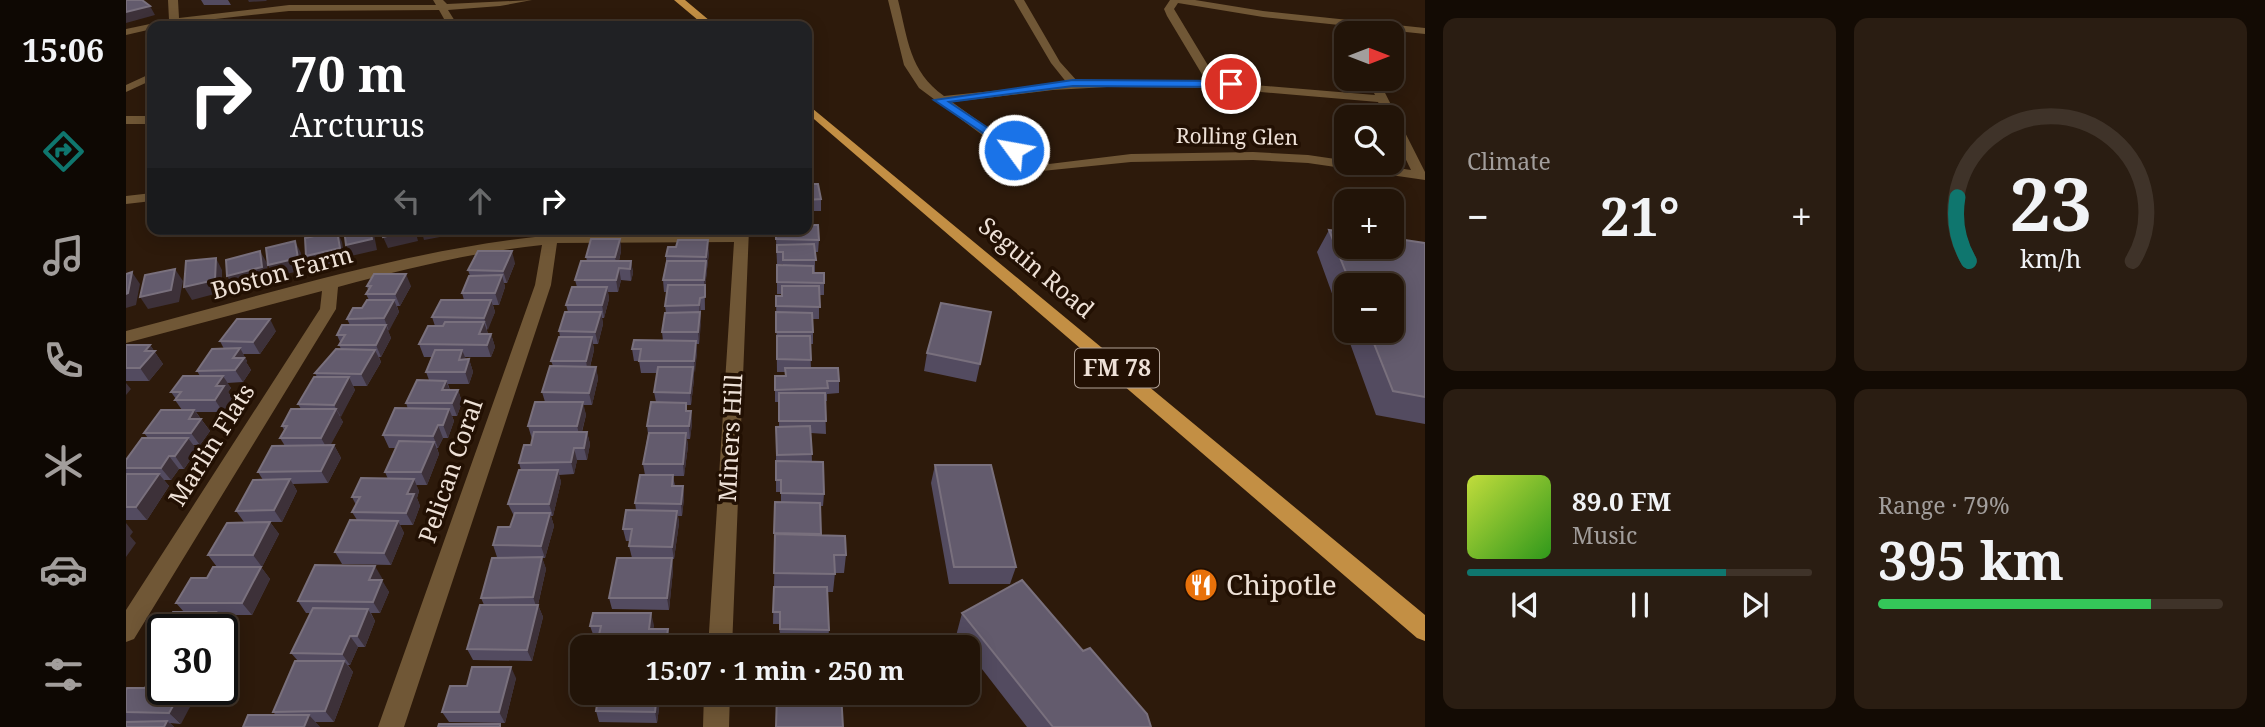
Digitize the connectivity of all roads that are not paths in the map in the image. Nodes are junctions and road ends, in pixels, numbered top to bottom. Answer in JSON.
{"nodes":[{"id":1,"x":173,"y":0,"type":"edge"},
{"id":2,"x":527,"y":0,"type":"edge"},
{"id":3,"x":679,"y":0,"type":"edge"},
{"id":4,"x":893,"y":0,"type":"edge"},
{"id":5,"x":1018,"y":0,"type":"edge"},
{"id":6,"x":1176,"y":0,"type":"edge"},
{"id":7,"x":440,"y":4,"type":"edge"},
{"id":8,"x":174,"y":21,"type":"joint"},
{"id":9,"x":450,"y":21,"type":"edge"},
{"id":10,"x":704,"y":21,"type":"edge"},
{"id":11,"x":1334,"y":26,"type":"edge"},
{"id":12,"x":147,"y":27,"type":"edge"},
{"id":13,"x":1404,"y":30,"type":"edge"},
{"id":14,"x":1425,"y":31,"type":"edge"},
{"id":15,"x":126,"y":32,"type":"edge"},
{"id":16,"x":147,"y":78,"type":"edge"},
{"id":17,"x":1073,"y":83,"type":"junction"},
{"id":18,"x":1213,"y":83,"type":"junction"},
{"id":19,"x":126,"y":89,"type":"edge"},
{"id":20,"x":1379,"y":91,"type":"edge"},
{"id":21,"x":1383,"y":99,"type":"junction"},
{"id":22,"x":939,"y":100,"type":"junction"},
{"id":23,"x":812,"y":111,"type":"edge"},
{"id":24,"x":126,"y":120,"type":"edge"},
{"id":25,"x":147,"y":120,"type":"edge"},
{"id":26,"x":1423,"y":176,"type":"edge"},
{"id":27,"x":147,"y":198,"type":"edge"},
{"id":28,"x":126,"y":200,"type":"edge"},
{"id":29,"x":547,"y":235,"type":"edge"},
{"id":30,"x":552,"y":235,"type":"edge"},
{"id":31,"x":742,"y":235,"type":"edge"},
{"id":32,"x":330,"y":284,"type":"junction"},
{"id":33,"x":126,"y":337,"type":"edge"},
{"id":34,"x":1425,"y":630,"type":"edge"},
{"id":35,"x":126,"y":631,"type":"edge"},
{"id":36,"x":721,"y":635,"type":"edge"},
{"id":37,"x":717,"y":705,"type":"edge"},
{"id":38,"x":391,"y":727,"type":"edge"},
{"id":39,"x":716,"y":727,"type":"edge"}],
"edges":[{"from":1,"to":8,"type":"street"},
{"from":2,"to":7,"type":"street"},
{"from":3,"to":10,"type":"main road"},
{"from":4,"to":22,"type":"street"},
{"from":5,"to":17,"type":"street"},
{"from":6,"to":11,"type":"street"},
{"from":6,"to":18,"type":"street"},
{"from":7,"to":8,"type":"street"},
{"from":7,"to":9,"type":"street"},
{"from":12,"to":15,"type":"street"},
{"from":13,"to":14,"type":"street"},
{"from":16,"to":19,"type":"street"},
{"from":17,"to":18,"type":"street"},
{"from":17,"to":22,"type":"street"},
{"from":18,"to":21,"type":"street"},
{"from":20,"to":21,"type":"street"},
{"from":21,"to":26,"type":"street"},
{"from":22,"to":26,"type":"street","name":"Rolling Glen"},
{"from":23,"to":34,"type":"main road","name":"Seguin Road","number":"FM 78"},
{"from":24,"to":25,"type":"street"},
{"from":27,"to":28,"type":"street"},
{"from":29,"to":32,"type":"street","name":"Boston Farm"},
{"from":30,"to":38,"type":"street","name":"Pelican Coral"},
{"from":31,"to":36,"type":"street","name":"Miners Hill"},
{"from":32,"to":33,"type":"street","name":"Boston Farm"},
{"from":32,"to":35,"type":"street","name":"Marlin Flats"},
{"from":37,"to":39,"type":"street"}]}
